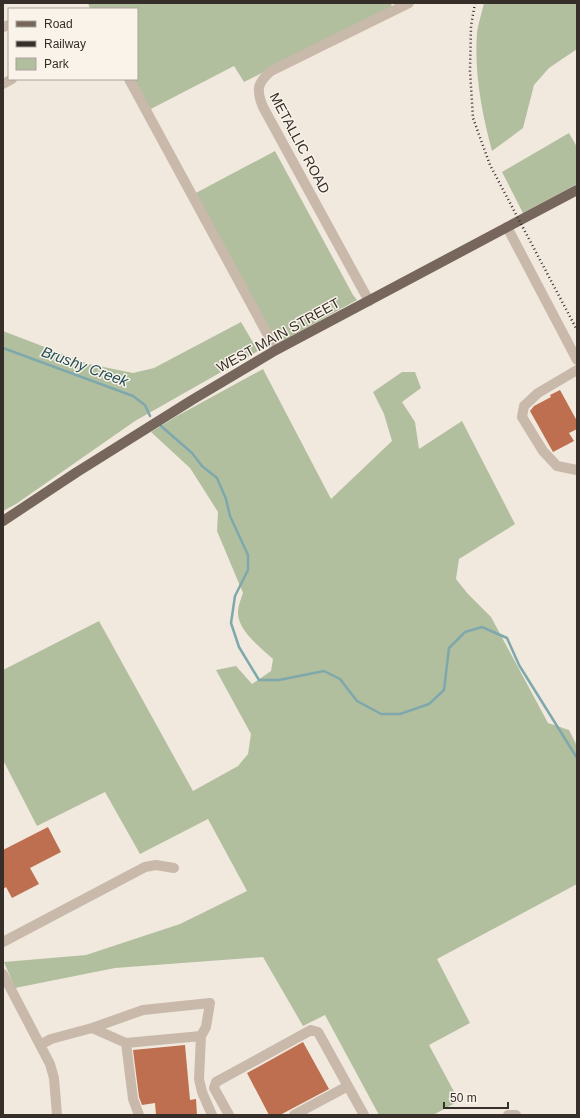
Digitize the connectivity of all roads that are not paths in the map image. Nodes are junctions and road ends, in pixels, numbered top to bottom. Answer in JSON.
{"nodes":[{"id":1,"x":409,"y":3,"type":"edge"},
{"id":2,"x":130,"y":80,"type":"edge"},
{"id":3,"x":576,"y":192,"type":"edge"},
{"id":4,"x":507,"y":227,"type":"junction"},
{"id":5,"x":369,"y":300,"type":"junction"},
{"id":6,"x":276,"y":350,"type":"junction"},
{"id":7,"x":577,"y":360,"type":"edge"},
{"id":8,"x":577,"y":370,"type":"edge"},
{"id":9,"x":577,"y":470,"type":"edge"},
{"id":10,"x":3,"y":521,"type":"edge"},
{"id":11,"x":174,"y":868,"type":"dead end"},
{"id":12,"x":3,"y":942,"type":"edge"},
{"id":13,"x":3,"y":974,"type":"edge"},
{"id":14,"x":92,"y":1028,"type":"junction"},
{"id":15,"x":201,"y":1036,"type":"junction"},
{"id":16,"x":126,"y":1043,"type":"junction"},
{"id":17,"x":40,"y":1045,"type":"junction"},
{"id":18,"x":348,"y":1086,"type":"junction"},
{"id":19,"x":57,"y":1115,"type":"edge"},
{"id":20,"x":139,"y":1115,"type":"edge"},
{"id":21,"x":212,"y":1115,"type":"edge"},
{"id":22,"x":229,"y":1115,"type":"edge"},
{"id":23,"x":294,"y":1115,"type":"edge"},
{"id":24,"x":364,"y":1115,"type":"edge"},
{"id":25,"x":508,"y":1115,"type":"edge"},
{"id":26,"x":516,"y":1115,"type":"edge"}],
"edges":[{"from":1,"to":5,"type":"street","name":"METALLIC ROAD"},
{"from":2,"to":6,"type":"street"},
{"from":3,"to":4,"type":"main road","name":"WEST MAIN STREET"},
{"from":4,"to":5,"type":"main road","name":"WEST MAIN STREET"},
{"from":4,"to":7,"type":"street"},
{"from":5,"to":6,"type":"main road","name":"WEST MAIN STREET"},
{"from":6,"to":10,"type":"main road","name":"WEST MAIN STREET"},
{"from":8,"to":9,"type":"street"},
{"from":11,"to":12,"type":"street"},
{"from":13,"to":17,"type":"street"},
{"from":14,"to":15,"type":"street"},
{"from":14,"to":16,"type":"street"},
{"from":14,"to":17,"type":"street"},
{"from":15,"to":16,"type":"street"},
{"from":15,"to":21,"type":"street"},
{"from":16,"to":20,"type":"street"},
{"from":17,"to":19,"type":"street"},
{"from":18,"to":22,"type":"street"},
{"from":18,"to":23,"type":"street"},
{"from":18,"to":24,"type":"street"},
{"from":25,"to":26,"type":"street"}]}
